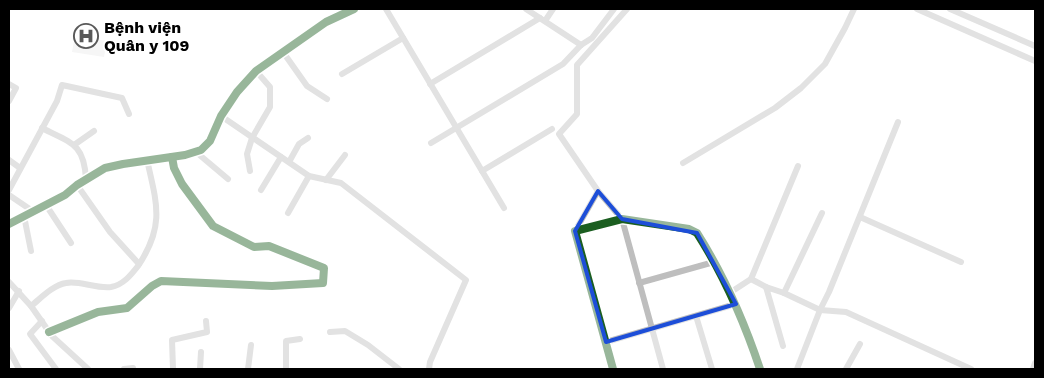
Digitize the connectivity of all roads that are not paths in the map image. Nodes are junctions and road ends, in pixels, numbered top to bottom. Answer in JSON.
{"nodes":[{"id":1,"x":354,"y":9,"type":"edge"},
{"id":2,"x":386,"y":9,"type":"edge"},
{"id":3,"x":526,"y":9,"type":"edge"},
{"id":4,"x":553,"y":9,"type":"edge"},
{"id":5,"x":614,"y":9,"type":"edge"},
{"id":6,"x":627,"y":9,"type":"edge"},
{"id":7,"x":854,"y":9,"type":"edge"},
{"id":8,"x":917,"y":9,"type":"edge"},
{"id":9,"x":950,"y":9,"type":"edge"},
{"id":10,"x":542,"y":19,"type":"junction"},
{"id":11,"x":403,"y":38,"type":"junction"},
{"id":12,"x":581,"y":45,"type":"junction"},
{"id":13,"x":1035,"y":46,"type":"edge"},
{"id":14,"x":283,"y":52,"type":"junction"},
{"id":15,"x":1035,"y":61,"type":"edge"},
{"id":16,"x":256,"y":71,"type":"junction"},
{"id":17,"x":342,"y":74,"type":"dead end"},
{"id":18,"x":9,"y":84,"type":"edge"},
{"id":19,"x":430,"y":84,"type":"junction"},
{"id":20,"x":327,"y":98,"type":"dead end"},
{"id":21,"x":9,"y":101,"type":"edge"},
{"id":22,"x":129,"y":114,"type":"dead end"},
{"id":23,"x":221,"y":116,"type":"junction"},
{"id":24,"x":898,"y":122,"type":"dead end"},
{"id":25,"x":42,"y":128,"type":"junction"},
{"id":26,"x":457,"y":128,"type":"junction"},
{"id":27,"x":552,"y":129,"type":"dead end"},
{"id":28,"x":94,"y":131,"type":"dead end"},
{"id":29,"x":252,"y":138,"type":"junction"},
{"id":30,"x":308,"y":138,"type":"dead end"},
{"id":31,"x":431,"y":143,"type":"dead end"},
{"id":32,"x":74,"y":145,"type":"junction"},
{"id":33,"x":196,"y":152,"type":"junction"},
{"id":34,"x":345,"y":156,"type":"dead end"},
{"id":35,"x":172,"y":157,"type":"junction"},
{"id":36,"x":281,"y":157,"type":"junction"},
{"id":37,"x":9,"y":160,"type":"edge"},
{"id":38,"x":147,"y":160,"type":"junction"},
{"id":39,"x":289,"y":162,"type":"junction"},
{"id":40,"x":683,"y":163,"type":"dead end"},
{"id":41,"x":798,"y":166,"type":"dead end"},
{"id":42,"x":20,"y":168,"type":"junction"},
{"id":43,"x":250,"y":171,"type":"dead end"},
{"id":44,"x":482,"y":171,"type":"junction"},
{"id":45,"x":309,"y":176,"type":"junction"},
{"id":46,"x":86,"y":179,"type":"junction"},
{"id":47,"x":228,"y":179,"type":"dead end"},
{"id":48,"x":326,"y":180,"type":"junction"},
{"id":49,"x":77,"y":185,"type":"junction"},
{"id":50,"x":9,"y":190,"type":"edge"},
{"id":51,"x":261,"y":190,"type":"dead end"},
{"id":52,"x":598,"y":191,"type":"junction"},
{"id":53,"x":9,"y":195,"type":"edge"},
{"id":54,"x":46,"y":205,"type":"junction"},
{"id":55,"x":504,"y":208,"type":"dead end"},
{"id":56,"x":34,"y":212,"type":"junction"},
{"id":57,"x":288,"y":213,"type":"dead end"},
{"id":58,"x":822,"y":213,"type":"dead end"},
{"id":59,"x":24,"y":216,"type":"junction"},
{"id":60,"x":860,"y":217,"type":"junction"},
{"id":61,"x":622,"y":219,"type":"junction"},
{"id":62,"x":9,"y":224,"type":"edge"},
{"id":63,"x":575,"y":231,"type":"junction"},
{"id":64,"x":71,"y":242,"type":"dead end"},
{"id":65,"x":31,"y":251,"type":"dead end"},
{"id":66,"x":714,"y":262,"type":"junction"},
{"id":67,"x":961,"y":262,"type":"dead end"},
{"id":68,"x":139,"y":264,"type":"junction"},
{"id":69,"x":751,"y":278,"type":"junction"},
{"id":70,"x":9,"y":282,"type":"edge"},
{"id":71,"x":639,"y":283,"type":"junction"},
{"id":72,"x":766,"y":286,"type":"junction"},
{"id":73,"x":19,"y":291,"type":"junction"},
{"id":74,"x":731,"y":292,"type":"junction"},
{"id":75,"x":784,"y":293,"type":"junction"},
{"id":76,"x":736,"y":304,"type":"junction"},
{"id":77,"x":31,"y":306,"type":"junction"},
{"id":78,"x":9,"y":308,"type":"edge"},
{"id":79,"x":820,"y":310,"type":"junction"},
{"id":80,"x":696,"y":316,"type":"junction"},
{"id":81,"x":42,"y":321,"type":"junction"},
{"id":82,"x":206,"y":321,"type":"dead end"},
{"id":83,"x":652,"y":329,"type":"junction"},
{"id":84,"x":49,"y":332,"type":"junction"},
{"id":85,"x":330,"y":332,"type":"dead end"},
{"id":86,"x":300,"y":339,"type":"dead end"},
{"id":87,"x":606,"y":342,"type":"junction"},
{"id":88,"x":860,"y":344,"type":"dead end"},
{"id":89,"x":251,"y":345,"type":"dead end"},
{"id":90,"x":783,"y":346,"type":"dead end"},
{"id":91,"x":9,"y":350,"type":"edge"},
{"id":92,"x":201,"y":352,"type":"dead end"},
{"id":93,"x":1035,"y":363,"type":"edge"},
{"id":94,"x":429,"y":366,"type":"edge"},
{"id":95,"x":132,"y":368,"type":"dead end"},
{"id":96,"x":19,"y":369,"type":"edge"},
{"id":97,"x":56,"y":369,"type":"edge"},
{"id":98,"x":88,"y":369,"type":"edge"},
{"id":99,"x":124,"y":369,"type":"edge"},
{"id":100,"x":173,"y":369,"type":"edge"},
{"id":101,"x":200,"y":369,"type":"edge"},
{"id":102,"x":248,"y":369,"type":"edge"},
{"id":103,"x":286,"y":369,"type":"edge"},
{"id":104,"x":399,"y":369,"type":"edge"},
{"id":105,"x":424,"y":369,"type":"edge"},
{"id":106,"x":613,"y":369,"type":"edge"},
{"id":107,"x":663,"y":369,"type":"edge"},
{"id":108,"x":712,"y":369,"type":"edge"},
{"id":109,"x":760,"y":369,"type":"edge"},
{"id":110,"x":797,"y":369,"type":"edge"},
{"id":111,"x":846,"y":369,"type":"edge"},
{"id":112,"x":971,"y":369,"type":"edge"},
{"id":113,"x":1033,"y":369,"type":"edge"}],
"edges":[{"from":1,"to":14,"type":"street"},
{"from":2,"to":11,"type":"street"},
{"from":3,"to":10,"type":"street"},
{"from":4,"to":10,"type":"street"},
{"from":5,"to":12,"type":"street"},
{"from":6,"to":52,"type":"street"},
{"from":7,"to":40,"type":"street"},
{"from":8,"to":15,"type":"street"},
{"from":9,"to":13,"type":"street"},
{"from":10,"to":12,"type":"street"},
{"from":10,"to":19,"type":"street"},
{"from":11,"to":17,"type":"street"},
{"from":11,"to":19,"type":"street"},
{"from":12,"to":26,"type":"street"},
{"from":14,"to":16,"type":"street"},
{"from":14,"to":20,"type":"street"},
{"from":16,"to":23,"type":"street"},
{"from":16,"to":29,"type":"street"},
{"from":18,"to":21,"type":"street"},
{"from":19,"to":26,"type":"street"},
{"from":22,"to":25,"type":"street"},
{"from":23,"to":29,"type":"street"},
{"from":23,"to":33,"type":"street"},
{"from":24,"to":60,"type":"street"},
{"from":25,"to":32,"type":"street"},
{"from":25,"to":42,"type":"street"},
{"from":26,"to":31,"type":"street"},
{"from":26,"to":44,"type":"street"},
{"from":27,"to":44,"type":"street"},
{"from":28,"to":32,"type":"street"},
{"from":29,"to":36,"type":"street"},
{"from":29,"to":43,"type":"street"},
{"from":30,"to":39,"type":"street"},
{"from":32,"to":46,"type":"street"},
{"from":33,"to":35,"type":"street"},
{"from":33,"to":47,"type":"street"},
{"from":34,"to":48,"type":"street"},
{"from":35,"to":38,"type":"street"},
{"from":35,"to":84,"type":"street"},
{"from":36,"to":39,"type":"street"},
{"from":36,"to":51,"type":"street"},
{"from":37,"to":42,"type":"street"},
{"from":38,"to":46,"type":"street"},
{"from":38,"to":68,"type":"street"},
{"from":39,"to":45,"type":"street"},
{"from":41,"to":69,"type":"street"},
{"from":42,"to":50,"type":"street"},
{"from":44,"to":55,"type":"street"},
{"from":45,"to":48,"type":"street"},
{"from":45,"to":57,"type":"street"},
{"from":46,"to":49,"type":"street"},
{"from":48,"to":94,"type":"street"},
{"from":49,"to":54,"type":"street"},
{"from":49,"to":68,"type":"street"},
{"from":52,"to":61,"type":"street"},
{"from":52,"to":63,"type":"street"},
{"from":53,"to":56,"type":"street"},
{"from":54,"to":56,"type":"street"},
{"from":54,"to":64,"type":"street"},
{"from":56,"to":59,"type":"street"},
{"from":58,"to":75,"type":"street"},
{"from":59,"to":62,"type":"street"},
{"from":59,"to":65,"type":"street"},
{"from":60,"to":67,"type":"street"},
{"from":60,"to":79,"type":"street"},
{"from":61,"to":63,"type":"street"},
{"from":61,"to":66,"type":"street"},
{"from":61,"to":71,"type":"street"},
{"from":63,"to":87,"type":"street"},
{"from":66,"to":71,"type":"street"},
{"from":66,"to":74,"type":"street"},
{"from":68,"to":77,"type":"street"},
{"from":69,"to":72,"type":"street"},
{"from":69,"to":74,"type":"street"},
{"from":70,"to":73,"type":"street"},
{"from":71,"to":83,"type":"street"},
{"from":72,"to":75,"type":"street"},
{"from":72,"to":90,"type":"street"},
{"from":73,"to":77,"type":"street"},
{"from":73,"to":78,"type":"street"},
{"from":74,"to":76,"type":"street"},
{"from":75,"to":79,"type":"street"},
{"from":76,"to":80,"type":"street"},
{"from":76,"to":109,"type":"street"},
{"from":77,"to":81,"type":"street"},
{"from":79,"to":110,"type":"street"},
{"from":79,"to":112,"type":"street"},
{"from":80,"to":83,"type":"street"},
{"from":80,"to":108,"type":"street"},
{"from":81,"to":84,"type":"street"},
{"from":81,"to":97,"type":"street"},
{"from":82,"to":100,"type":"street"},
{"from":83,"to":87,"type":"street"},
{"from":83,"to":107,"type":"street"},
{"from":84,"to":98,"type":"street"},
{"from":85,"to":104,"type":"street"},
{"from":86,"to":103,"type":"street"},
{"from":87,"to":106,"type":"street"},
{"from":88,"to":111,"type":"street"},
{"from":89,"to":102,"type":"street"},
{"from":91,"to":96,"type":"street"},
{"from":92,"to":101,"type":"street"},
{"from":93,"to":113,"type":"street"},
{"from":94,"to":105,"type":"street"},
{"from":95,"to":99,"type":"street"}]}
